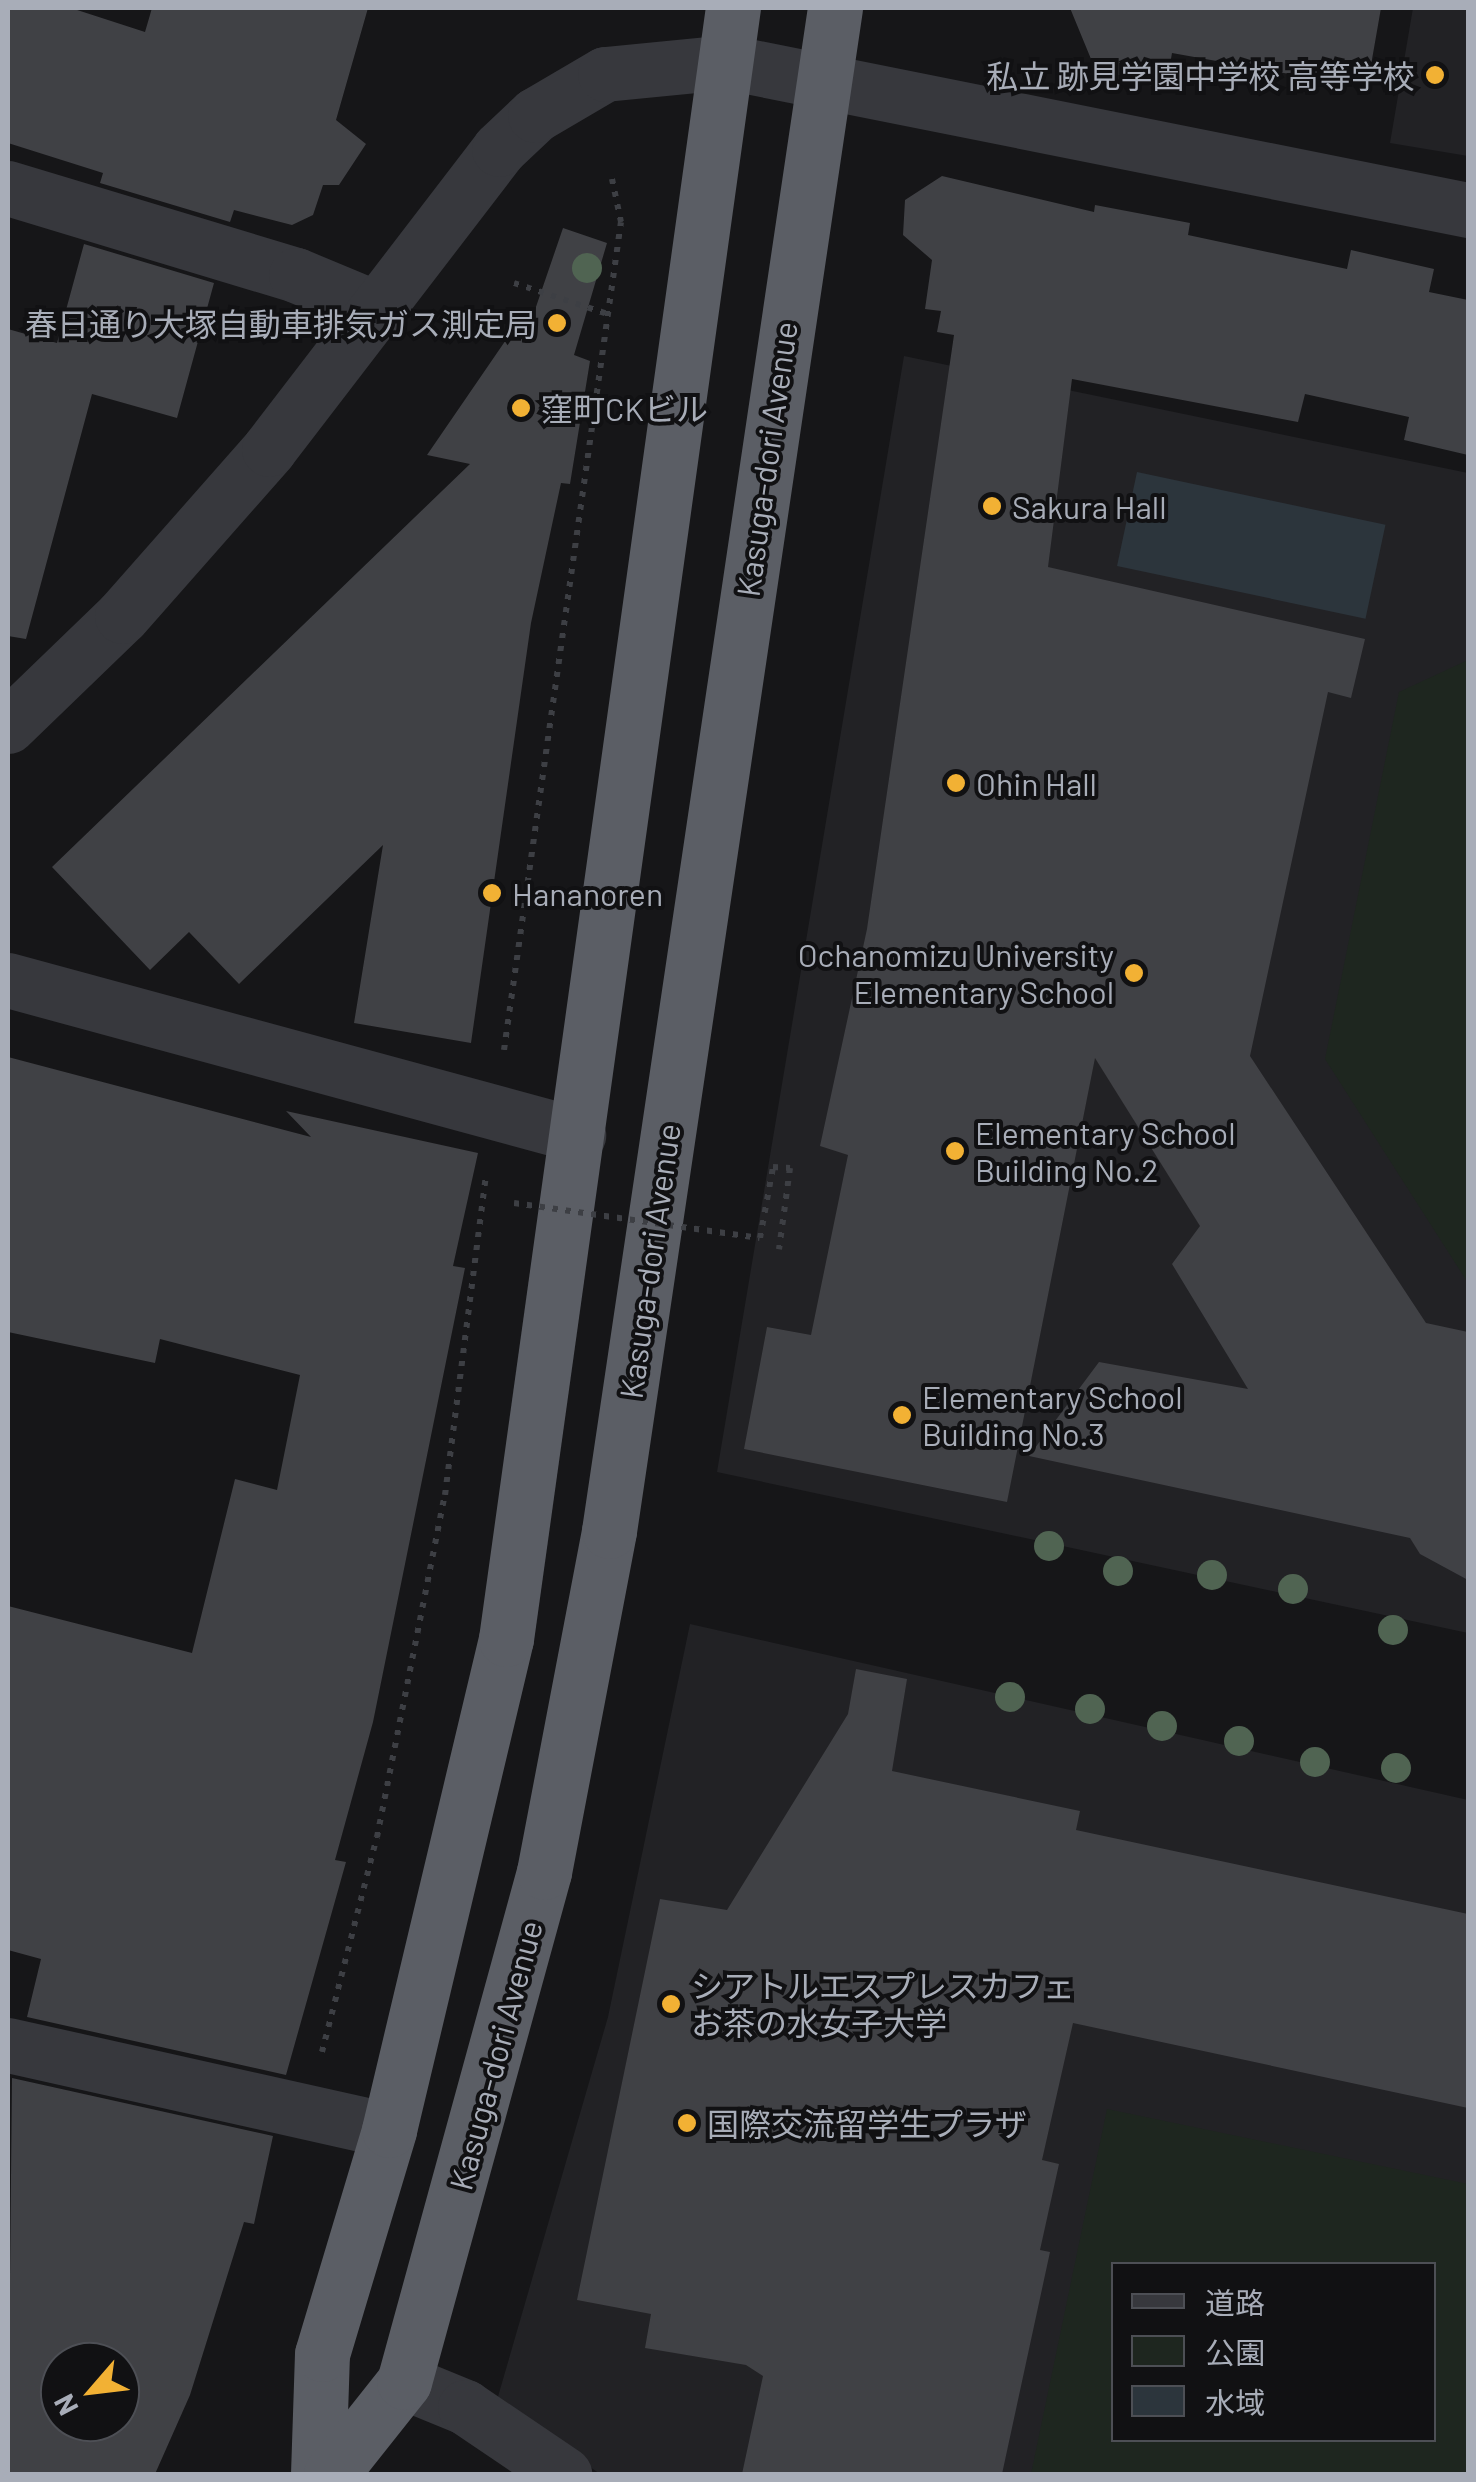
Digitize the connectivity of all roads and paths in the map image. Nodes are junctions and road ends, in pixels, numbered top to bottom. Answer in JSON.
{"nodes":[{"id":1,"x":733,"y":8,"type":"edge"},
{"id":2,"x":835,"y":8,"type":"edge"},
{"id":3,"x":728,"y":62,"type":"junction"},
{"id":4,"x":826,"y":78,"type":"junction"},
{"id":5,"x":8,"y":188,"type":"edge"},
{"id":6,"x":1468,"y":210,"type":"edge"},
{"id":7,"x":514,"y":283,"type":"dead end"},
{"id":8,"x":378,"y":309,"type":"junction"},
{"id":9,"x":608,"y":314,"type":"dead end"},
{"id":10,"x":8,"y":726,"type":"edge"},
{"id":11,"x":8,"y":980,"type":"edge"},
{"id":12,"x":578,"y":1135,"type":"junction"},
{"id":13,"x":514,"y":1202,"type":"dead end"},
{"id":14,"x":779,"y":1249,"type":"dead end"},
{"id":15,"x":8,"y":2046,"type":"edge"},
{"id":16,"x":389,"y":2130,"type":"junction"},
{"id":17,"x":404,"y":2382,"type":"junction"},
{"id":18,"x":318,"y":2474,"type":"edge"},
{"id":19,"x":332,"y":2474,"type":"edge"},
{"id":20,"x":564,"y":2474,"type":"edge"}],
"edges":[{"from":1,"to":3,"type":"highway"},
{"from":2,"to":4,"type":"highway","name":"Kasuga-dori Avenue"},
{"from":3,"to":4,"type":"street"},
{"from":3,"to":8,"type":"street"},
{"from":3,"to":12,"type":"highway"},
{"from":4,"to":6,"type":"street"},
{"from":4,"to":17,"type":"highway","name":"Kasuga-dori Avenue"},
{"from":5,"to":8,"type":"street"},
{"from":7,"to":9,"type":"path"},
{"from":8,"to":10,"type":"street"},
{"from":11,"to":12,"type":"street"},
{"from":12,"to":16,"type":"highway"},
{"from":13,"to":14,"type":"path","bridge":true},
{"from":15,"to":16,"type":"street"},
{"from":16,"to":18,"type":"highway"},
{"from":17,"to":19,"type":"highway","name":"Kasuga-dori Avenue"},
{"from":17,"to":20,"type":"street"}]}
